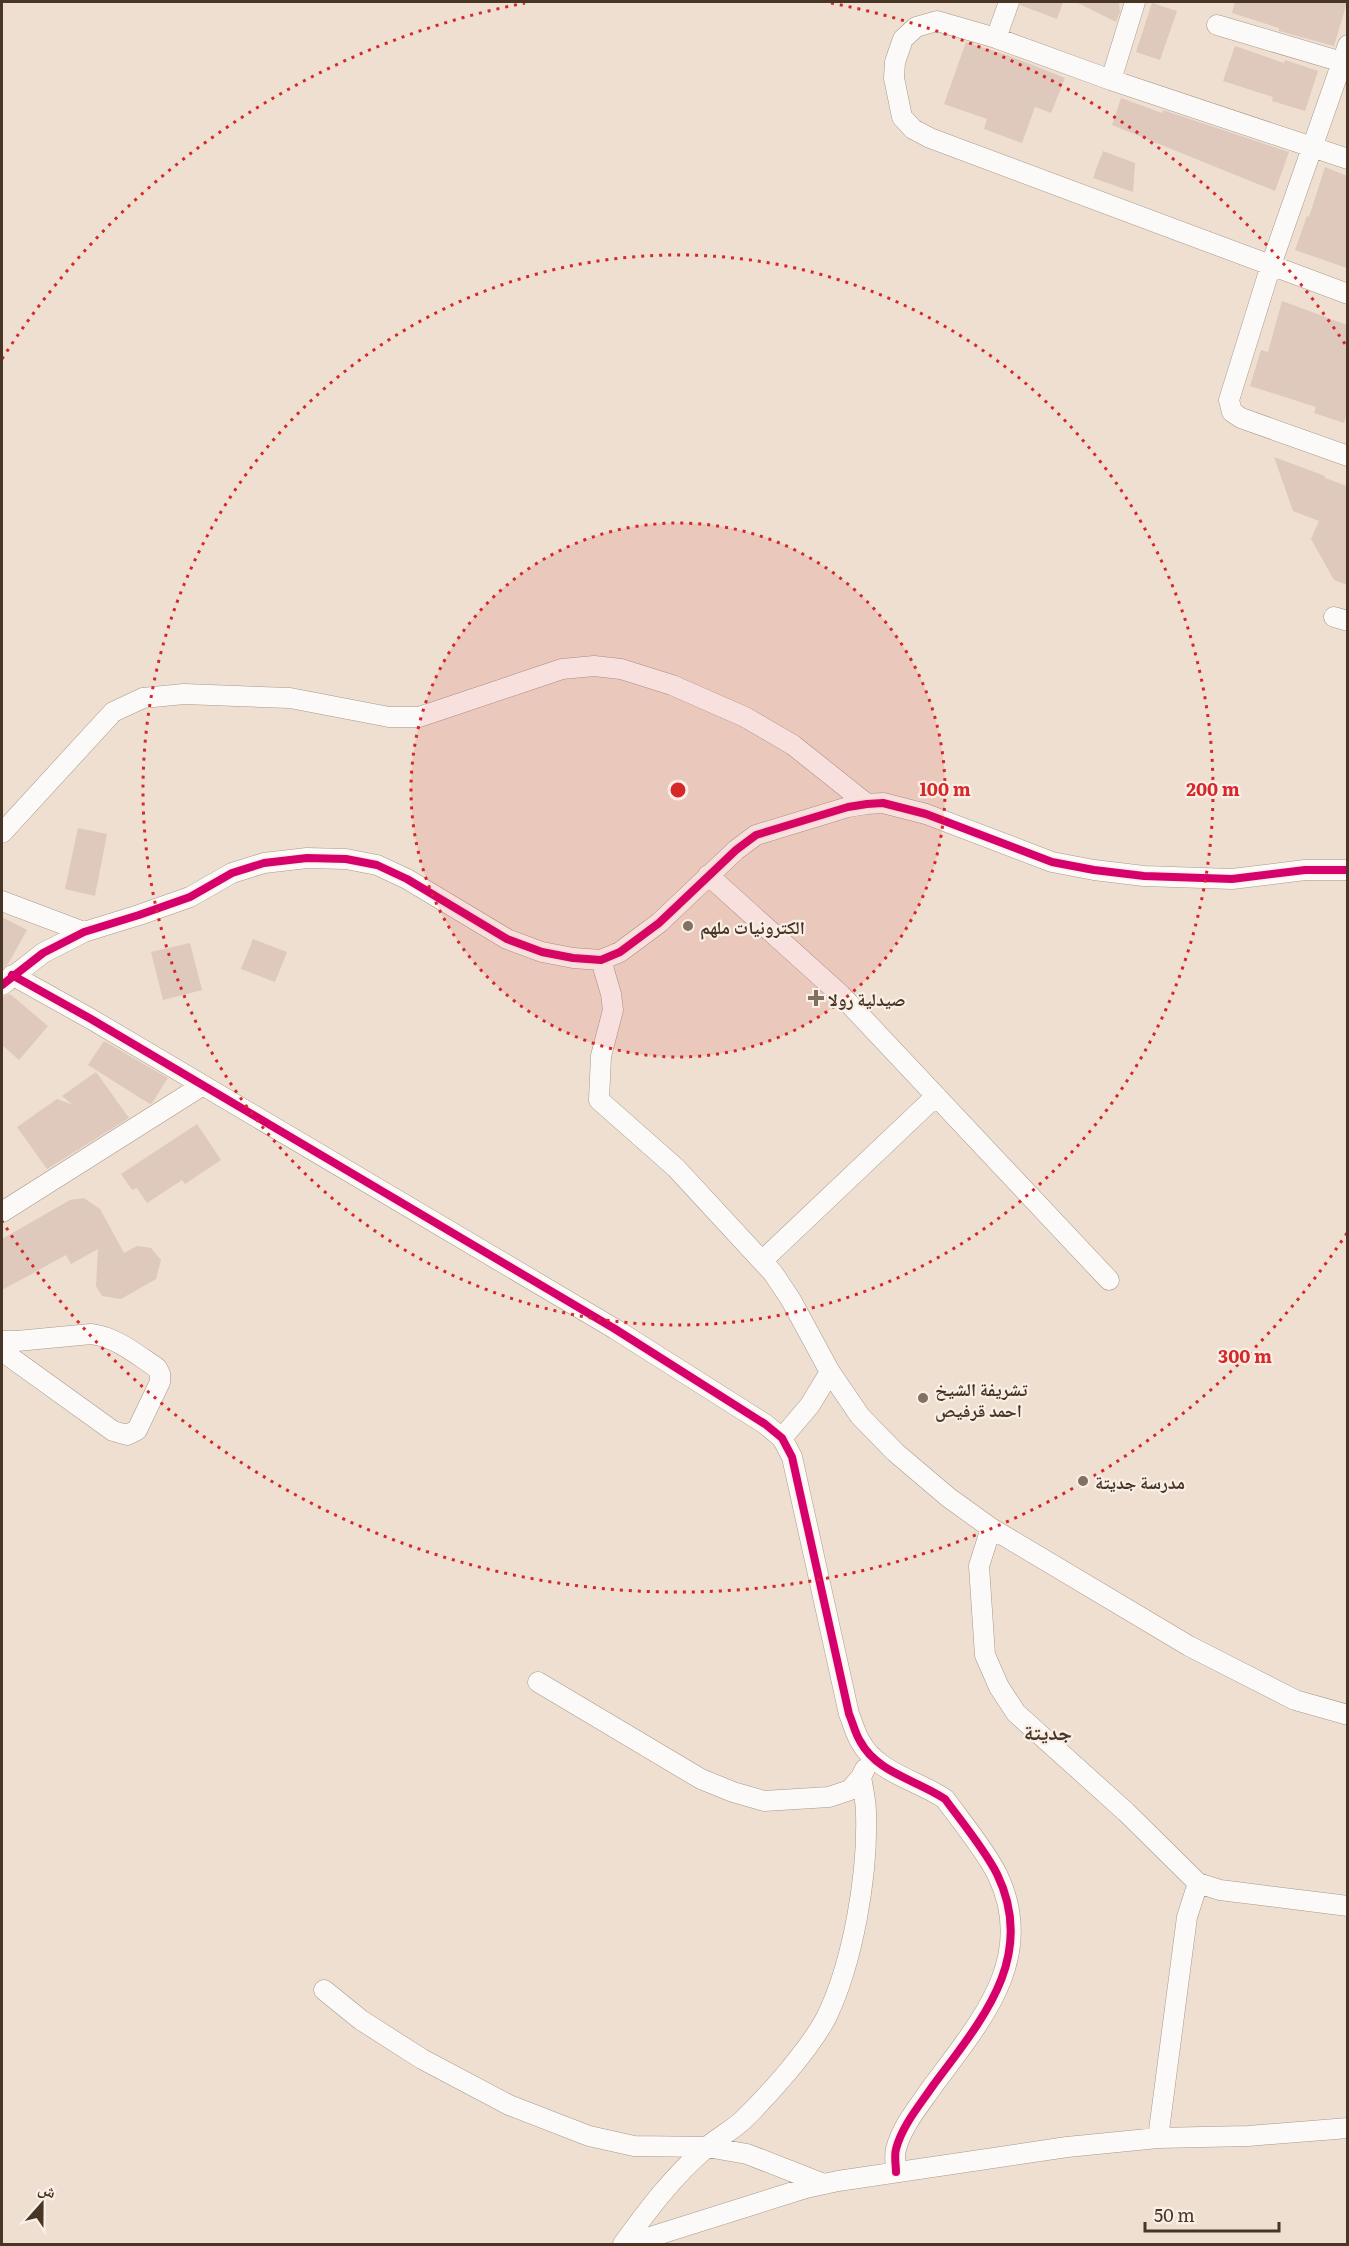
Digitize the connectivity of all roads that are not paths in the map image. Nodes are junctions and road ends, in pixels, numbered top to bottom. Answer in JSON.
{"nodes":[{"id":1,"x":1009,"y":2,"type":"edge"},
{"id":2,"x":1135,"y":2,"type":"edge"},
{"id":3,"x":1217,"y":25,"type":"dead end"},
{"id":4,"x":996,"y":38,"type":"junction"},
{"id":5,"x":1345,"y":53,"type":"edge"},
{"id":6,"x":1111,"y":80,"type":"junction"},
{"id":7,"x":1312,"y":147,"type":"junction"},
{"id":8,"x":1347,"y":159,"type":"edge"},
{"id":9,"x":1271,"y":265,"type":"junction"},
{"id":10,"x":1347,"y":294,"type":"edge"},
{"id":11,"x":1347,"y":456,"type":"edge"},
{"id":12,"x":867,"y":804,"type":"junction"},
{"id":13,"x":2,"y":833,"type":"edge"},
{"id":14,"x":1347,"y":870,"type":"edge"},
{"id":15,"x":708,"y":875,"type":"junction"},
{"id":16,"x":2,"y":901,"type":"edge"},
{"id":17,"x":84,"y":932,"type":"junction"},
{"id":18,"x":601,"y":960,"type":"junction"},
{"id":19,"x":7,"y":980,"type":"edge"},
{"id":20,"x":203,"y":1085,"type":"junction"},
{"id":21,"x":936,"y":1096,"type":"junction"},
{"id":22,"x":2,"y":1212,"type":"edge"},
{"id":23,"x":762,"y":1261,"type":"junction"},
{"id":24,"x":1109,"y":1280,"type":"dead end"},
{"id":25,"x":2,"y":1341,"type":"edge"},
{"id":26,"x":2,"y":1351,"type":"edge"},
{"id":27,"x":830,"y":1372,"type":"junction"},
{"id":28,"x":782,"y":1438,"type":"junction"},
{"id":29,"x":991,"y":1528,"type":"junction"},
{"id":30,"x":538,"y":1682,"type":"dead end"},
{"id":31,"x":1347,"y":1715,"type":"edge"},
{"id":32,"x":870,"y":1756,"type":"junction"},
{"id":33,"x":861,"y":1777,"type":"junction"},
{"id":34,"x":1198,"y":1882,"type":"junction"},
{"id":35,"x":1347,"y":1906,"type":"edge"},
{"id":36,"x":324,"y":1990,"type":"dead end"},
{"id":37,"x":1347,"y":2128,"type":"edge"},
{"id":38,"x":1294,"y":2133,"type":"junction"},
{"id":39,"x":1158,"y":2138,"type":"junction"},
{"id":40,"x":1347,"y":2140,"type":"edge"},
{"id":41,"x":707,"y":2147,"type":"junction"},
{"id":42,"x":896,"y":2172,"type":"junction"},
{"id":43,"x":824,"y":2184,"type":"junction"},
{"id":44,"x":622,"y":2244,"type":"edge"},
{"id":45,"x":632,"y":2244,"type":"edge"}],
"edges":[{"from":1,"to":4,"type":"street"},
{"from":2,"to":6,"type":"street"},
{"from":3,"to":5,"type":"street"},
{"from":4,"to":6,"type":"street"},
{"from":4,"to":9,"type":"street"},
{"from":5,"to":7,"type":"street"},
{"from":6,"to":7,"type":"street"},
{"from":7,"to":8,"type":"street"},
{"from":7,"to":9,"type":"street"},
{"from":9,"to":10,"type":"street"},
{"from":9,"to":11,"type":"street"},
{"from":12,"to":13,"type":"street"},
{"from":12,"to":14,"type":"street"},
{"from":12,"to":15,"type":"street"},
{"from":15,"to":18,"type":"street"},
{"from":15,"to":21,"type":"street"},
{"from":16,"to":17,"type":"street"},
{"from":17,"to":18,"type":"street"},
{"from":17,"to":19,"type":"street"},
{"from":18,"to":23,"type":"street"},
{"from":19,"to":20,"type":"street"},
{"from":20,"to":22,"type":"street"},
{"from":20,"to":28,"type":"street"},
{"from":21,"to":23,"type":"street"},
{"from":21,"to":24,"type":"street"},
{"from":23,"to":27,"type":"street"},
{"from":25,"to":26,"type":"street"},
{"from":27,"to":28,"type":"street"},
{"from":27,"to":29,"type":"street"},
{"from":28,"to":32,"type":"street"},
{"from":29,"to":31,"type":"street"},
{"from":29,"to":34,"type":"street"},
{"from":30,"to":33,"type":"street"},
{"from":32,"to":33,"type":"street"},
{"from":32,"to":42,"type":"street"},
{"from":33,"to":41,"type":"street"},
{"from":34,"to":35,"type":"street"},
{"from":34,"to":39,"type":"street"},
{"from":36,"to":41,"type":"street"},
{"from":37,"to":38,"type":"street"},
{"from":38,"to":39,"type":"street"},
{"from":38,"to":40,"type":"street"},
{"from":39,"to":42,"type":"street"},
{"from":41,"to":43,"type":"street"},
{"from":41,"to":44,"type":"street"},
{"from":42,"to":43,"type":"street"},
{"from":43,"to":45,"type":"street"}]}
